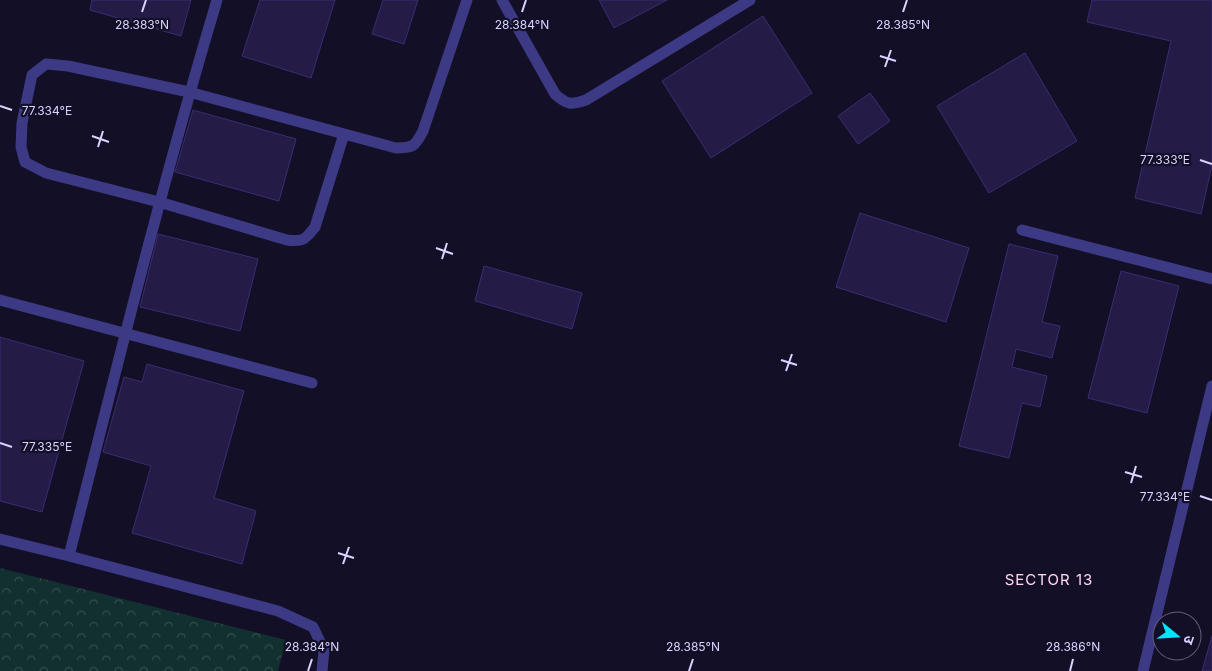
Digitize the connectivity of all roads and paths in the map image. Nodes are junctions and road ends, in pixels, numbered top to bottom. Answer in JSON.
{"nodes":[{"id":1,"x":217,"y":0,"type":"edge"},
{"id":2,"x":467,"y":0,"type":"edge"},
{"id":3,"x":502,"y":0,"type":"edge"},
{"id":4,"x":750,"y":0,"type":"edge"},
{"id":5,"x":190,"y":92,"type":"junction"},
{"id":6,"x":344,"y":134,"type":"junction"},
{"id":7,"x":159,"y":202,"type":"junction"},
{"id":8,"x":1022,"y":230,"type":"dead end"},
{"id":9,"x":1212,"y":279,"type":"edge"},
{"id":10,"x":0,"y":300,"type":"edge"},
{"id":11,"x":125,"y":334,"type":"junction"},
{"id":12,"x":312,"y":383,"type":"dead end"},
{"id":13,"x":1212,"y":386,"type":"edge"},
{"id":14,"x":0,"y":539,"type":"edge"},
{"id":15,"x":69,"y":556,"type":"junction"},
{"id":16,"x":322,"y":671,"type":"edge"},
{"id":17,"x":1143,"y":671,"type":"edge"}],
"edges":[{"from":1,"to":5,"type":"lane"},
{"from":2,"to":6,"type":"lane"},
{"from":3,"to":4,"type":"lane"},
{"from":5,"to":6,"type":"lane"},
{"from":5,"to":7,"type":"lane"},
{"from":5,"to":7,"type":"lane"},
{"from":6,"to":7,"type":"lane"},
{"from":7,"to":11,"type":"lane"},
{"from":8,"to":9,"type":"lane"},
{"from":10,"to":11,"type":"lane"},
{"from":11,"to":12,"type":"lane"},
{"from":11,"to":15,"type":"lane"},
{"from":13,"to":17,"type":"lane"},
{"from":14,"to":15,"type":"lane"},
{"from":15,"to":16,"type":"lane"}]}
